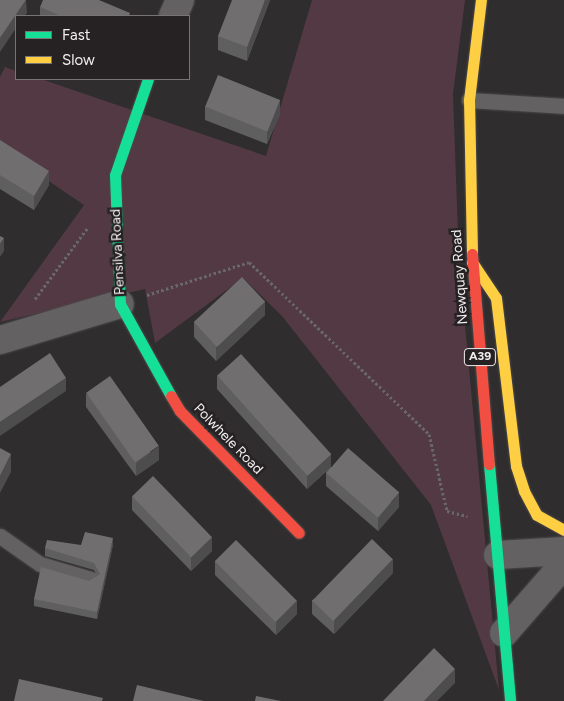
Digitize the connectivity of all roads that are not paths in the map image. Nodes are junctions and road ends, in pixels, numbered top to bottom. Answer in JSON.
{"nodes":[{"id":1,"x":180,"y":0,"type":"edge"},
{"id":2,"x":481,"y":0,"type":"edge"},
{"id":3,"x":173,"y":15,"type":"edge"},
{"id":4,"x":148,"y":80,"type":"edge"},
{"id":5,"x":469,"y":100,"type":"junction"},
{"id":6,"x":564,"y":106,"type":"edge"},
{"id":7,"x":472,"y":262,"type":"junction"},
{"id":8,"x":120,"y":304,"type":"junction"},
{"id":9,"x":0,"y":340,"type":"edge"},
{"id":10,"x":298,"y":533,"type":"dead end"},
{"id":11,"x":0,"y":536,"type":"edge"},
{"id":12,"x":563,"y":536,"type":"edge"},
{"id":13,"x":497,"y":539,"type":"junction"},
{"id":14,"x":564,"y":564,"type":"edge"},
{"id":15,"x":91,"y":580,"type":"edge"},
{"id":16,"x":504,"y":633,"type":"junction"},
{"id":17,"x":510,"y":701,"type":"edge"}],
"edges":[{"from":1,"to":3,"type":"street"},
{"from":2,"to":5,"type":"main road","name":"Newquay Road","number":"A39"},
{"from":4,"to":8,"type":"main road","name":"Pensilva Road"},
{"from":5,"to":6,"type":"lane"},
{"from":5,"to":7,"type":"main road","name":"Newquay Road","number":"A39"},
{"from":7,"to":12,"type":"main road"},
{"from":7,"to":13,"type":"main road","name":"Newquay Road","number":"A39"},
{"from":8,"to":9,"type":"street","name":"Pensilva Road"},
{"from":8,"to":10,"type":"main road","name":"Polwhele Road"},
{"from":11,"to":15,"type":"lane"},
{"from":12,"to":13,"type":"street"},
{"from":13,"to":16,"type":"main road","name":"Newquay Road","number":"A39"},
{"from":14,"to":16,"type":"street"},
{"from":16,"to":17,"type":"main road","name":"Newquay Road","number":"A39"}]}
